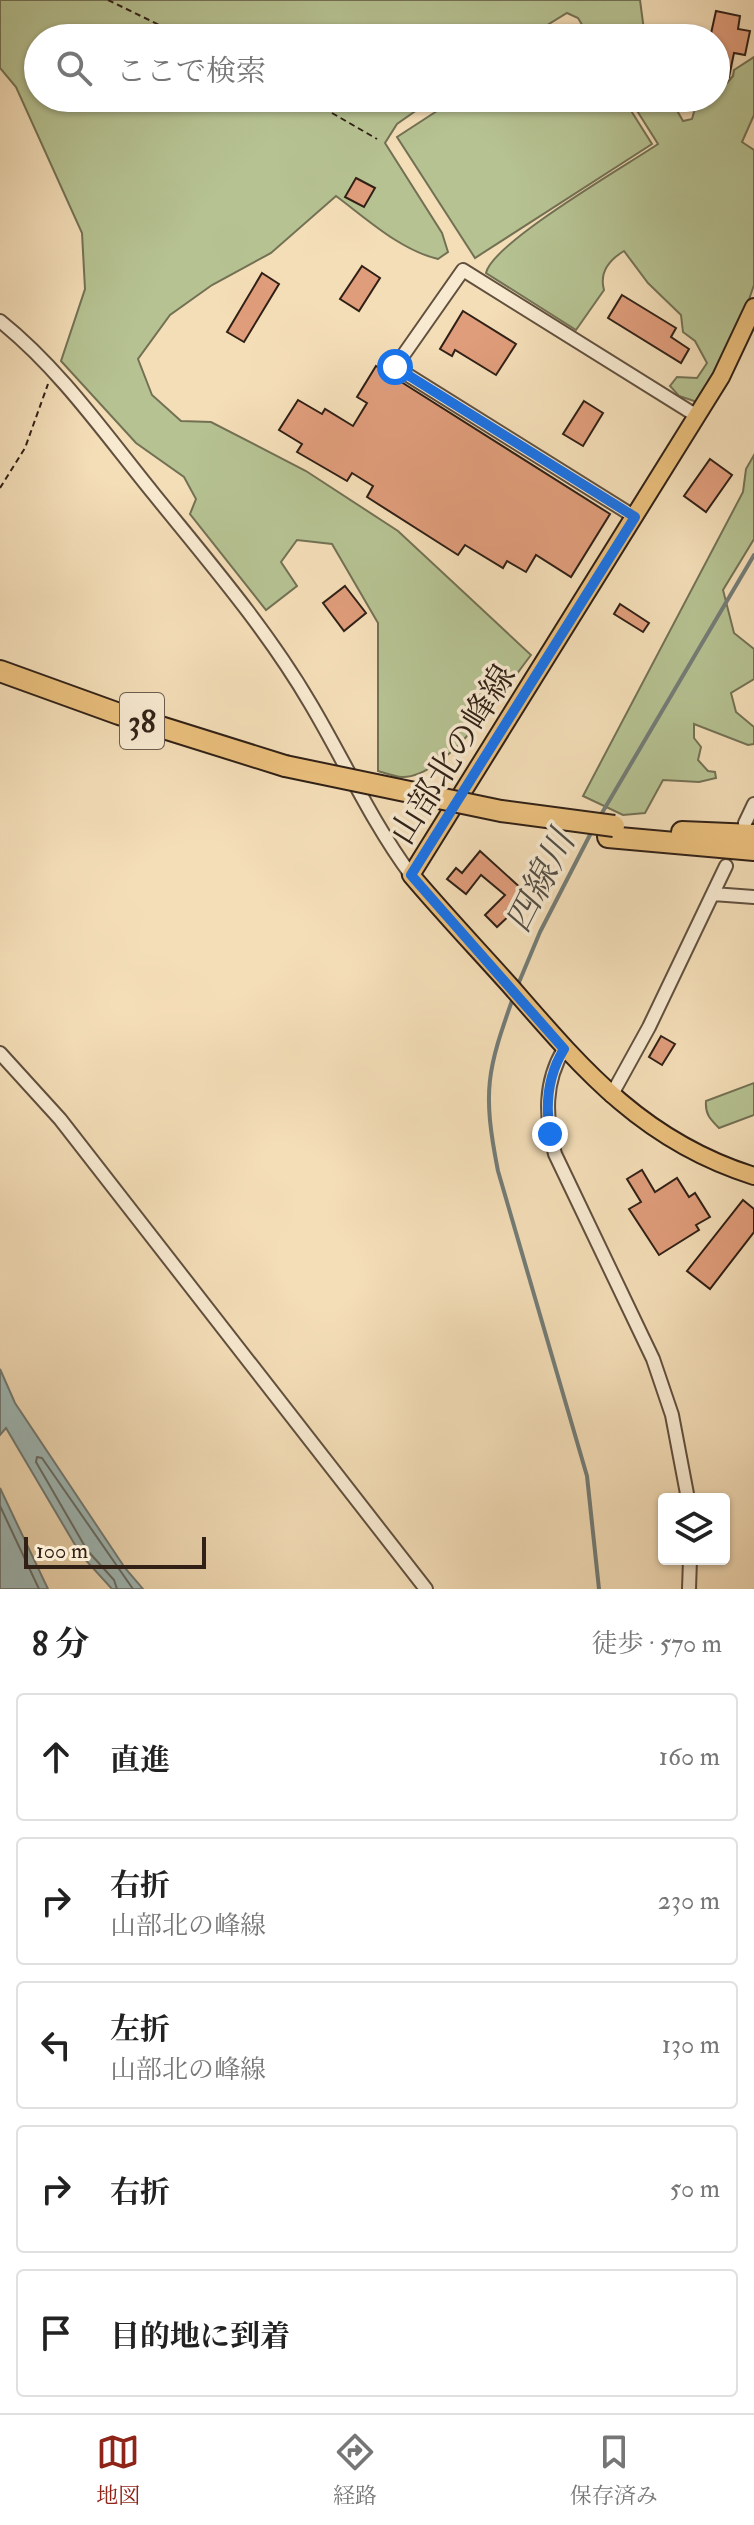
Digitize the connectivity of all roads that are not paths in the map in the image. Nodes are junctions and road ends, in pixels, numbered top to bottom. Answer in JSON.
{"nodes":[{"id":1,"x":754,"y":307,"type":"edge"},
{"id":2,"x":0,"y":321,"type":"edge"},
{"id":3,"x":697,"y":416,"type":"junction"},
{"id":4,"x":635,"y":517,"type":"junction"},
{"id":5,"x":0,"y":671,"type":"edge"},
{"id":6,"x":0,"y":684,"type":"edge"},
{"id":7,"x":285,"y":771,"type":"junction"},
{"id":8,"x":754,"y":804,"type":"edge"},
{"id":9,"x":750,"y":829,"type":"edge"},
{"id":10,"x":611,"y":832,"type":"junction"},
{"id":11,"x":754,"y":850,"type":"edge"},
{"id":12,"x":726,"y":866,"type":"dead end"},
{"id":13,"x":411,"y":875,"type":"junction"},
{"id":14,"x":713,"y":894,"type":"junction"},
{"id":15,"x":754,"y":897,"type":"edge"},
{"id":16,"x":564,"y":1049,"type":"junction"},
{"id":17,"x":0,"y":1053,"type":"edge"},
{"id":18,"x":611,"y":1096,"type":"junction"},
{"id":19,"x":754,"y":1176,"type":"edge"},
{"id":20,"x":687,"y":1493,"type":"edge"},
{"id":21,"x":690,"y":1565,"type":"edge"},
{"id":22,"x":426,"y":1589,"type":"edge"},
{"id":23,"x":689,"y":1589,"type":"edge"}],
"edges":[{"from":1,"to":3,"type":"main road","name":"山部北の峰線"},
{"from":2,"to":13,"type":"street"},
{"from":3,"to":4,"type":"main road","name":"山部北の峰線"},
{"from":3,"to":4,"type":"street"},
{"from":4,"to":13,"type":"main road","name":"山部北の峰線"},
{"from":5,"to":7,"type":"highway","number":"38"},
{"from":6,"to":7,"type":"highway","number":"38"},
{"from":7,"to":10,"type":"highway","number":"38"},
{"from":8,"to":9,"type":"street"},
{"from":9,"to":10,"type":"highway","number":"38"},
{"from":10,"to":11,"type":"highway","number":"38"},
{"from":12,"to":14,"type":"street"},
{"from":13,"to":16,"type":"main road","name":"山部北の峰線"},
{"from":14,"to":15,"type":"street"},
{"from":14,"to":18,"type":"street"},
{"from":16,"to":18,"type":"main road","name":"山部北の峰線"},
{"from":16,"to":20,"type":"street"},
{"from":17,"to":22,"type":"street"},
{"from":18,"to":19,"type":"main road","name":"山部北の峰線"},
{"from":21,"to":23,"type":"street"}]}
